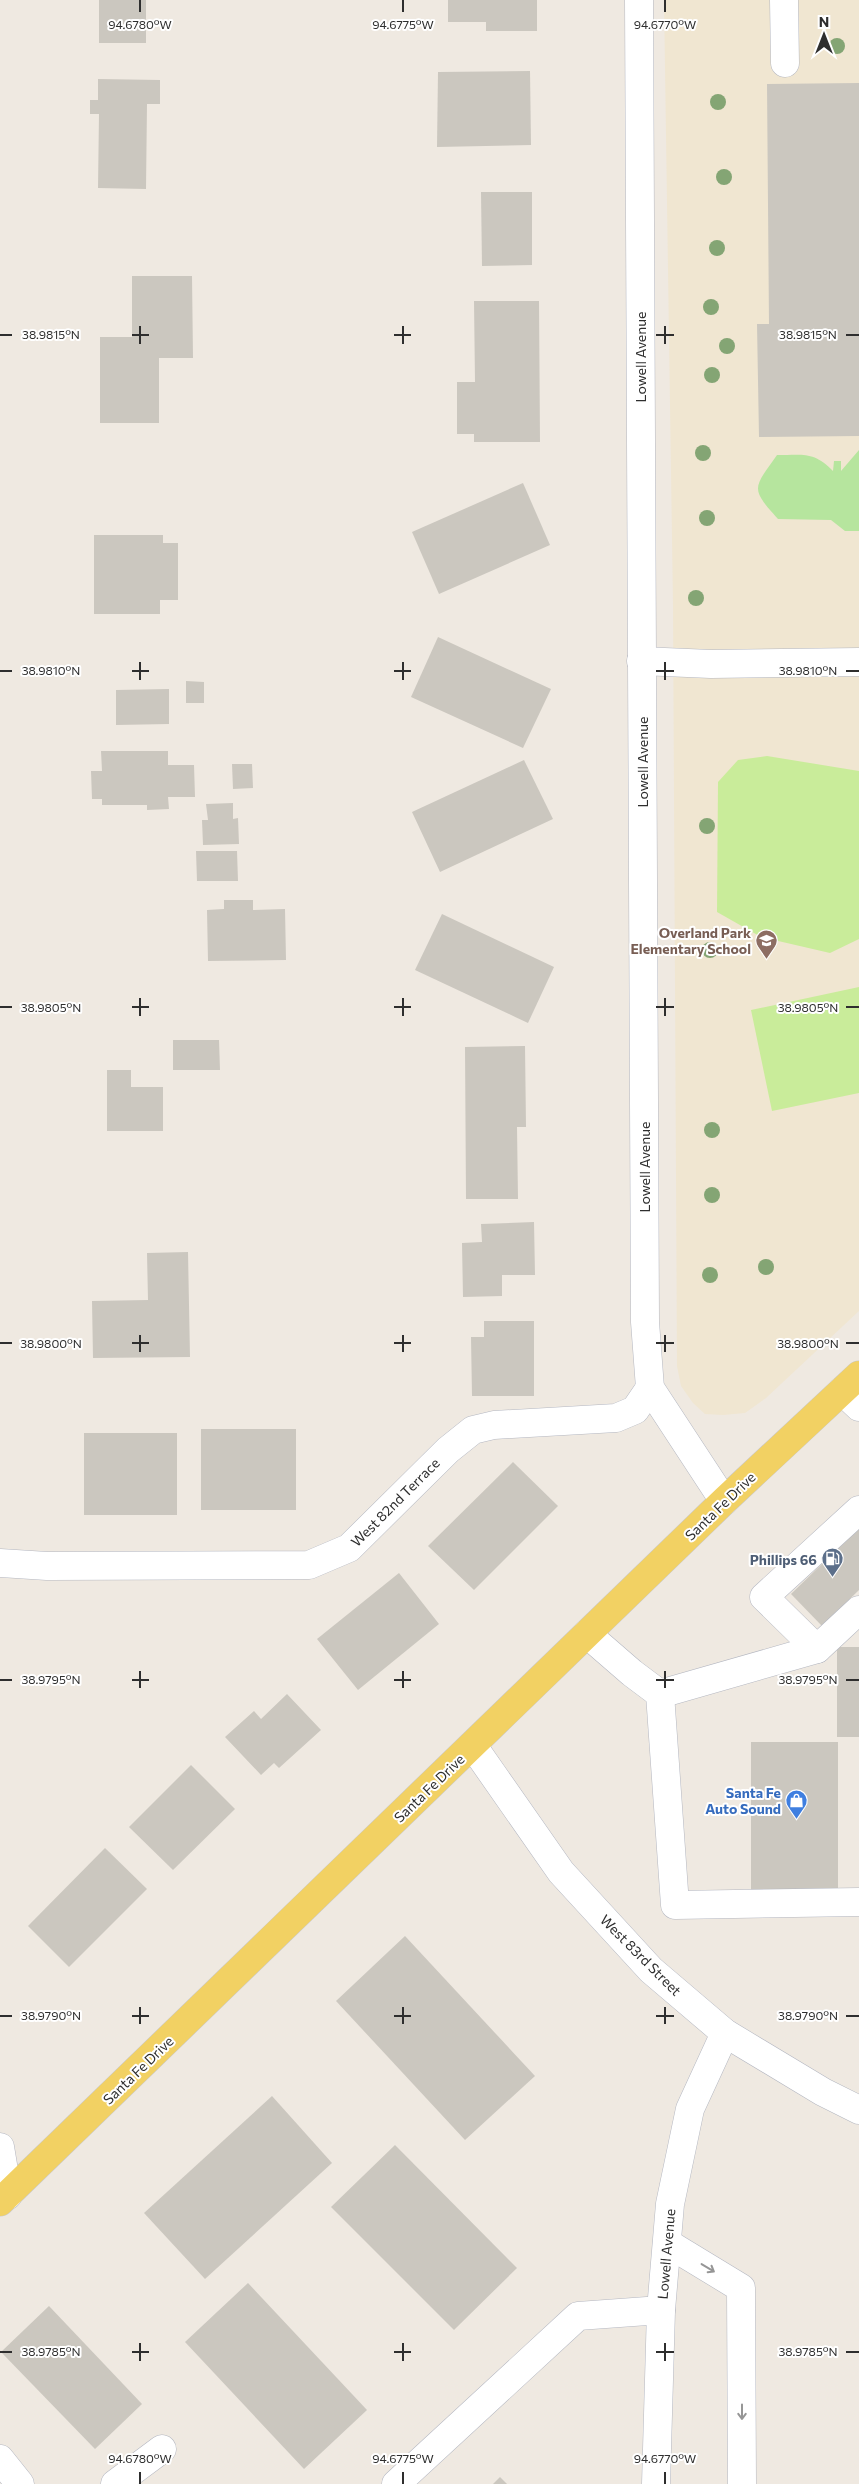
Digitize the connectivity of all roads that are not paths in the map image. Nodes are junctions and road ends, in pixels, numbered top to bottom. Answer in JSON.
{"nodes":[{"id":1,"x":639,"y":0,"type":"edge"},
{"id":2,"x":784,"y":0,"type":"edge"},
{"id":3,"x":785,"y":63,"type":"dead end"},
{"id":4,"x":641,"y":661,"type":"junction"},
{"id":5,"x":859,"y":662,"type":"edge"},
{"id":6,"x":650,"y":1388,"type":"junction"},
{"id":7,"x":853,"y":1391,"type":"edge"},
{"id":8,"x":724,"y":1501,"type":"junction"},
{"id":9,"x":859,"y":1510,"type":"edge"},
{"id":10,"x":0,"y":1563,"type":"edge"},
{"id":11,"x":859,"y":1610,"type":"edge"},
{"id":12,"x":587,"y":1634,"type":"junction"},
{"id":13,"x":817,"y":1649,"type":"junction"},
{"id":14,"x":660,"y":1694,"type":"junction"},
{"id":15,"x":473,"y":1746,"type":"junction"},
{"id":16,"x":859,"y":1902,"type":"edge"},
{"id":17,"x":725,"y":2033,"type":"junction"},
{"id":18,"x":859,"y":2110,"type":"edge"},
{"id":19,"x":0,"y":2147,"type":"edge"},
{"id":20,"x":4,"y":2199,"type":"edge"},
{"id":21,"x":667,"y":2243,"type":"junction"},
{"id":22,"x":661,"y":2310,"type":"junction"},
{"id":23,"x":162,"y":2449,"type":"dead end"},
{"id":24,"x":0,"y":2459,"type":"edge"},
{"id":25,"x":20,"y":2484,"type":"edge"},
{"id":26,"x":115,"y":2484,"type":"edge"},
{"id":27,"x":396,"y":2484,"type":"edge"},
{"id":28,"x":656,"y":2484,"type":"edge"},
{"id":29,"x":742,"y":2484,"type":"edge"}],
"edges":[{"from":1,"to":4,"type":"street","name":"Lowell Avenue"},
{"from":2,"to":3,"type":"street"},
{"from":4,"to":5,"type":"street"},
{"from":4,"to":6,"type":"street","name":"Lowell Avenue"},
{"from":6,"to":8,"type":"street","name":"Lowell Avenue"},
{"from":6,"to":10,"type":"street","name":"West 82nd Terrace"},
{"from":7,"to":8,"type":"main road","name":"Santa Fe Drive"},
{"from":8,"to":12,"type":"main road","name":"Santa Fe Drive"},
{"from":9,"to":13,"type":"street"},
{"from":11,"to":13,"type":"street"},
{"from":12,"to":14,"type":"street"},
{"from":12,"to":15,"type":"main road","name":"Santa Fe Drive"},
{"from":13,"to":14,"type":"street"},
{"from":14,"to":16,"type":"street"},
{"from":15,"to":17,"type":"street","name":"West 83rd Street"},
{"from":15,"to":20,"type":"main road","name":"Santa Fe Drive"},
{"from":17,"to":18,"type":"street","name":"West 83rd Street"},
{"from":17,"to":21,"type":"street","name":"Lowell Avenue"},
{"from":19,"to":20,"type":"street"},
{"from":21,"to":22,"type":"street","name":"Lowell Avenue"},
{"from":21,"to":29,"type":"street","one_way":true},
{"from":22,"to":27,"type":"street"},
{"from":22,"to":28,"type":"street","name":"Lowell Avenue"},
{"from":23,"to":26,"type":"street"},
{"from":24,"to":25,"type":"street"}]}
